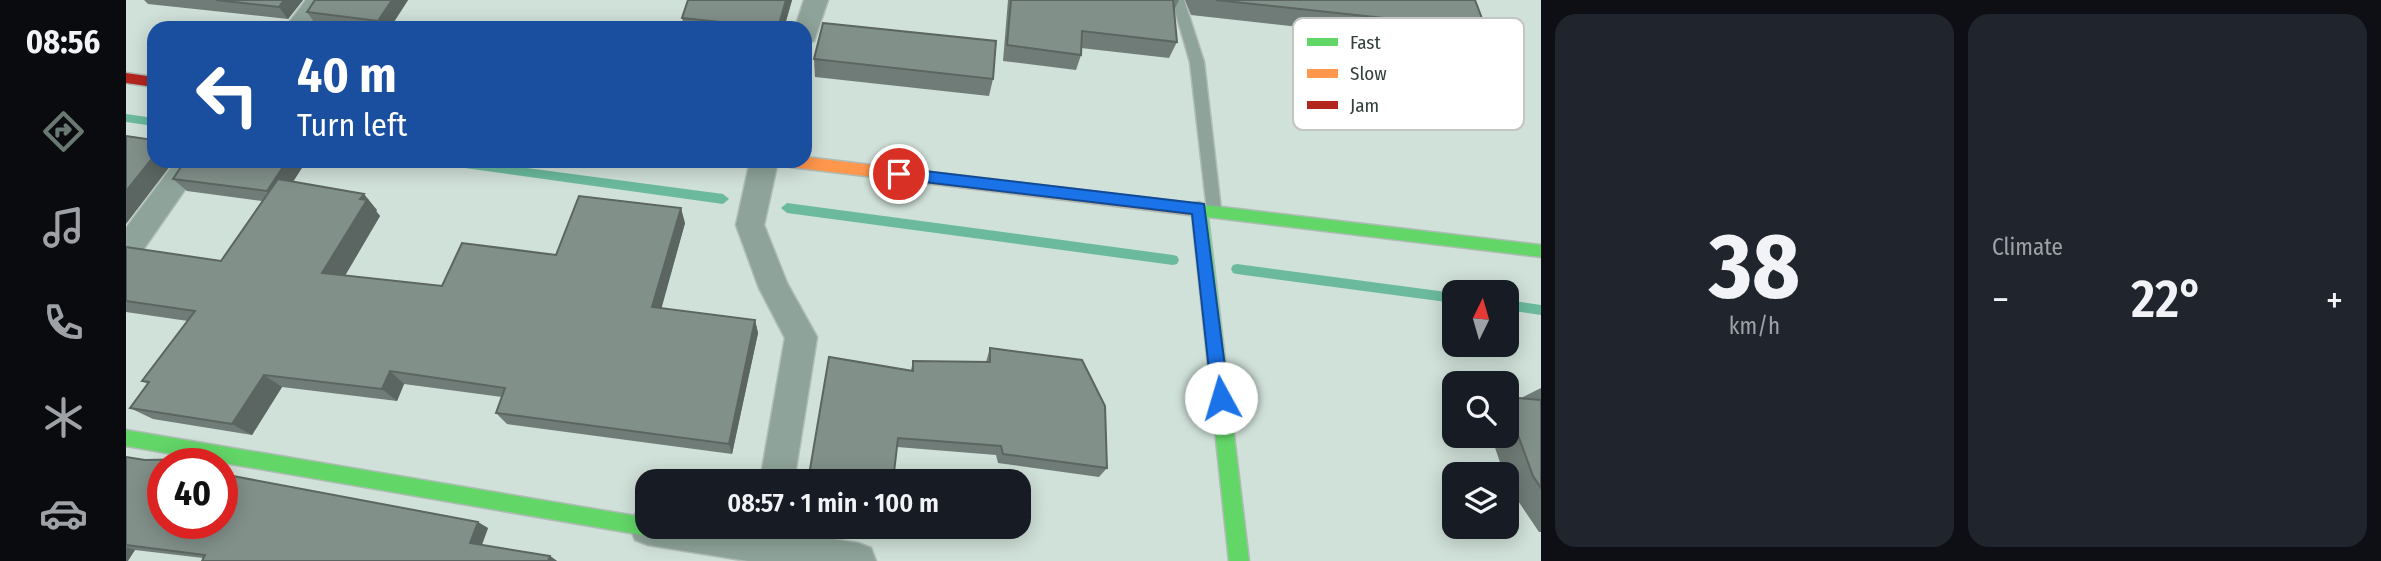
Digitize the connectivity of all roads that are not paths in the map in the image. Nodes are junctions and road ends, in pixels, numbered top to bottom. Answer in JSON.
{"nodes":[{"id":1,"x":318,"y":0,"type":"edge"},
{"id":2,"x":816,"y":0,"type":"edge"},
{"id":3,"x":1178,"y":0,"type":"edge"},
{"id":4,"x":303,"y":21,"type":"edge"},
{"id":5,"x":809,"y":21,"type":"edge"},
{"id":6,"x":126,"y":78,"type":"edge"},
{"id":7,"x":147,"y":81,"type":"edge"},
{"id":8,"x":812,"y":164,"type":"edge"},
{"id":9,"x":186,"y":168,"type":"edge"},
{"id":10,"x":762,"y":168,"type":"edge"},
{"id":11,"x":1207,"y":209,"type":"junction"},
{"id":12,"x":126,"y":251,"type":"edge"},
{"id":13,"x":1541,"y":251,"type":"edge"},
{"id":14,"x":126,"y":438,"type":"edge"},
{"id":15,"x":779,"y":469,"type":"edge"},
{"id":16,"x":635,"y":525,"type":"edge"},
{"id":17,"x":726,"y":539,"type":"edge"},
{"id":18,"x":765,"y":545,"type":"edge"},
{"id":19,"x":858,"y":561,"type":"edge"},
{"id":20,"x":1239,"y":561,"type":"edge"}],
"edges":[{"from":1,"to":4,"type":"street"},
{"from":2,"to":5,"type":"street"},
{"from":3,"to":11,"type":"lane"},
{"from":6,"to":7,"type":"street"},
{"from":8,"to":11,"type":"street"},
{"from":9,"to":12,"type":"street"},
{"from":10,"to":15,"type":"street"},
{"from":11,"to":13,"type":"street"},
{"from":11,"to":20,"type":"street"},
{"from":14,"to":16,"type":"street"},
{"from":17,"to":18,"type":"street"},
{"from":18,"to":19,"type":"street"}]}
